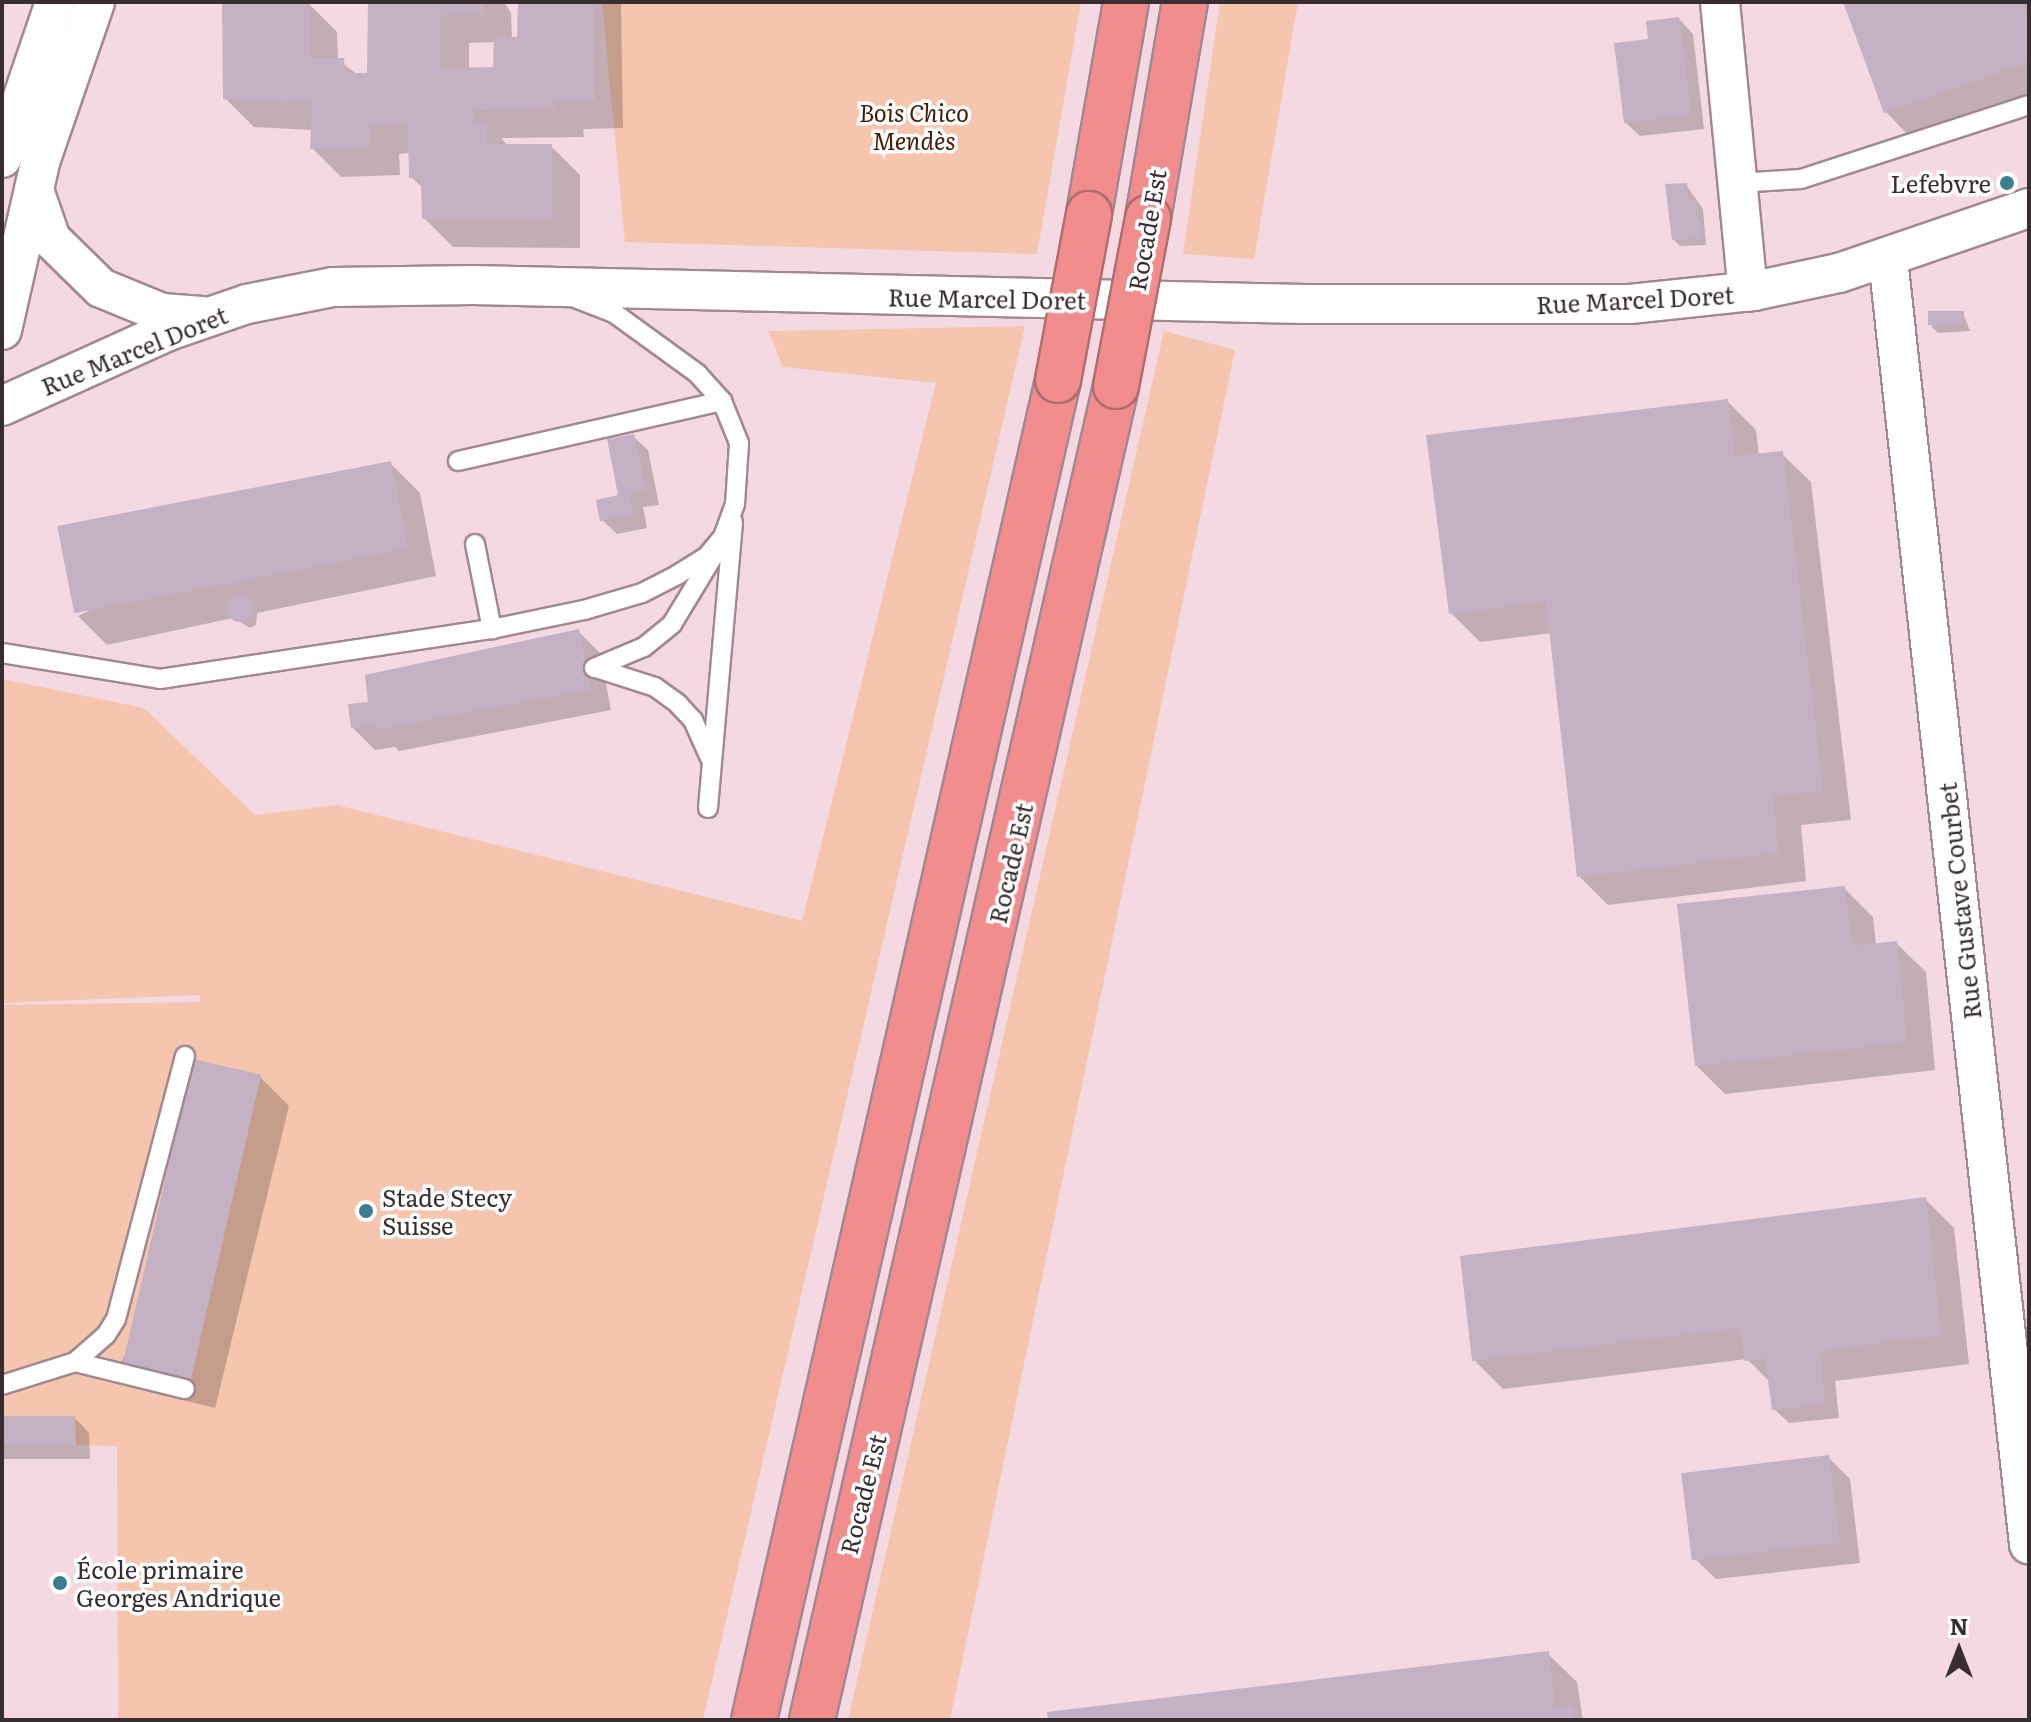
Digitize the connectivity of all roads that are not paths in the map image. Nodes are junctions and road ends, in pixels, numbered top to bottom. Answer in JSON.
{"nodes":[{"id":1,"x":55,"y":2,"type":"edge"},
{"id":2,"x":95,"y":2,"type":"edge"},
{"id":3,"x":1126,"y":2,"type":"edge"},
{"id":4,"x":1185,"y":2,"type":"edge"},
{"id":5,"x":1720,"y":2,"type":"edge"},
{"id":6,"x":2029,"y":105,"type":"edge"},
{"id":7,"x":2,"y":158,"type":"edge"},
{"id":8,"x":1737,"y":183,"type":"junction"},
{"id":9,"x":34,"y":190,"type":"junction"},
{"id":10,"x":2029,"y":208,"type":"edge"},
{"id":11,"x":12,"y":233,"type":"edge"},
{"id":12,"x":1888,"y":259,"type":"junction"},
{"id":13,"x":548,"y":287,"type":"junction"},
{"id":14,"x":1748,"y":292,"type":"junction"},
{"id":15,"x":209,"y":317,"type":"junction"},
{"id":16,"x":2,"y":330,"type":"edge"},
{"id":17,"x":722,"y":401,"type":"junction"},
{"id":18,"x":2,"y":406,"type":"edge"},
{"id":19,"x":458,"y":461,"type":"dead end"},
{"id":20,"x":735,"y":504,"type":"junction"},
{"id":21,"x":723,"y":537,"type":"junction"},
{"id":22,"x":475,"y":544,"type":"dead end"},
{"id":23,"x":492,"y":629,"type":"junction"},
{"id":24,"x":2,"y":653,"type":"edge"},
{"id":25,"x":712,"y":764,"type":"junction"},
{"id":26,"x":708,"y":808,"type":"dead end"},
{"id":27,"x":185,"y":1056,"type":"dead end"},
{"id":28,"x":75,"y":1362,"type":"junction"},
{"id":29,"x":2,"y":1385,"type":"edge"},
{"id":30,"x":185,"y":1389,"type":"dead end"},
{"id":31,"x":2029,"y":1544,"type":"edge"},
{"id":32,"x":754,"y":1720,"type":"edge"},
{"id":33,"x":812,"y":1720,"type":"edge"}],
"edges":[{"from":1,"to":7,"type":"street"},
{"from":2,"to":9,"type":"street"},
{"from":3,"to":32,"type":"highway","bridge":true},
{"from":4,"to":33,"type":"highway","name":"Rocade Est","bridge":true},
{"from":5,"to":8,"type":"street"},
{"from":6,"to":8,"type":"lane"},
{"from":8,"to":14,"type":"street"},
{"from":9,"to":11,"type":"street"},
{"from":9,"to":15,"type":"street"},
{"from":10,"to":12,"type":"street","name":"Rue Marcel Doret"},
{"from":11,"to":16,"type":"street"},
{"from":12,"to":14,"type":"street","name":"Rue Marcel Doret"},
{"from":12,"to":31,"type":"street","name":"Rue Gustave Courbet"},
{"from":13,"to":14,"type":"street","name":"Rue Marcel Doret"},
{"from":13,"to":15,"type":"street","name":"Rue Marcel Doret"},
{"from":13,"to":17,"type":"lane"},
{"from":15,"to":18,"type":"street","name":"Rue Marcel Doret"},
{"from":17,"to":19,"type":"lane"},
{"from":17,"to":20,"type":"lane"},
{"from":20,"to":21,"type":"lane"},
{"from":20,"to":25,"type":"lane"},
{"from":21,"to":23,"type":"lane"},
{"from":21,"to":25,"type":"lane"},
{"from":22,"to":23,"type":"lane"},
{"from":23,"to":24,"type":"lane"},
{"from":25,"to":26,"type":"lane"},
{"from":27,"to":28,"type":"lane"},
{"from":28,"to":29,"type":"lane"},
{"from":28,"to":30,"type":"lane"}]}
